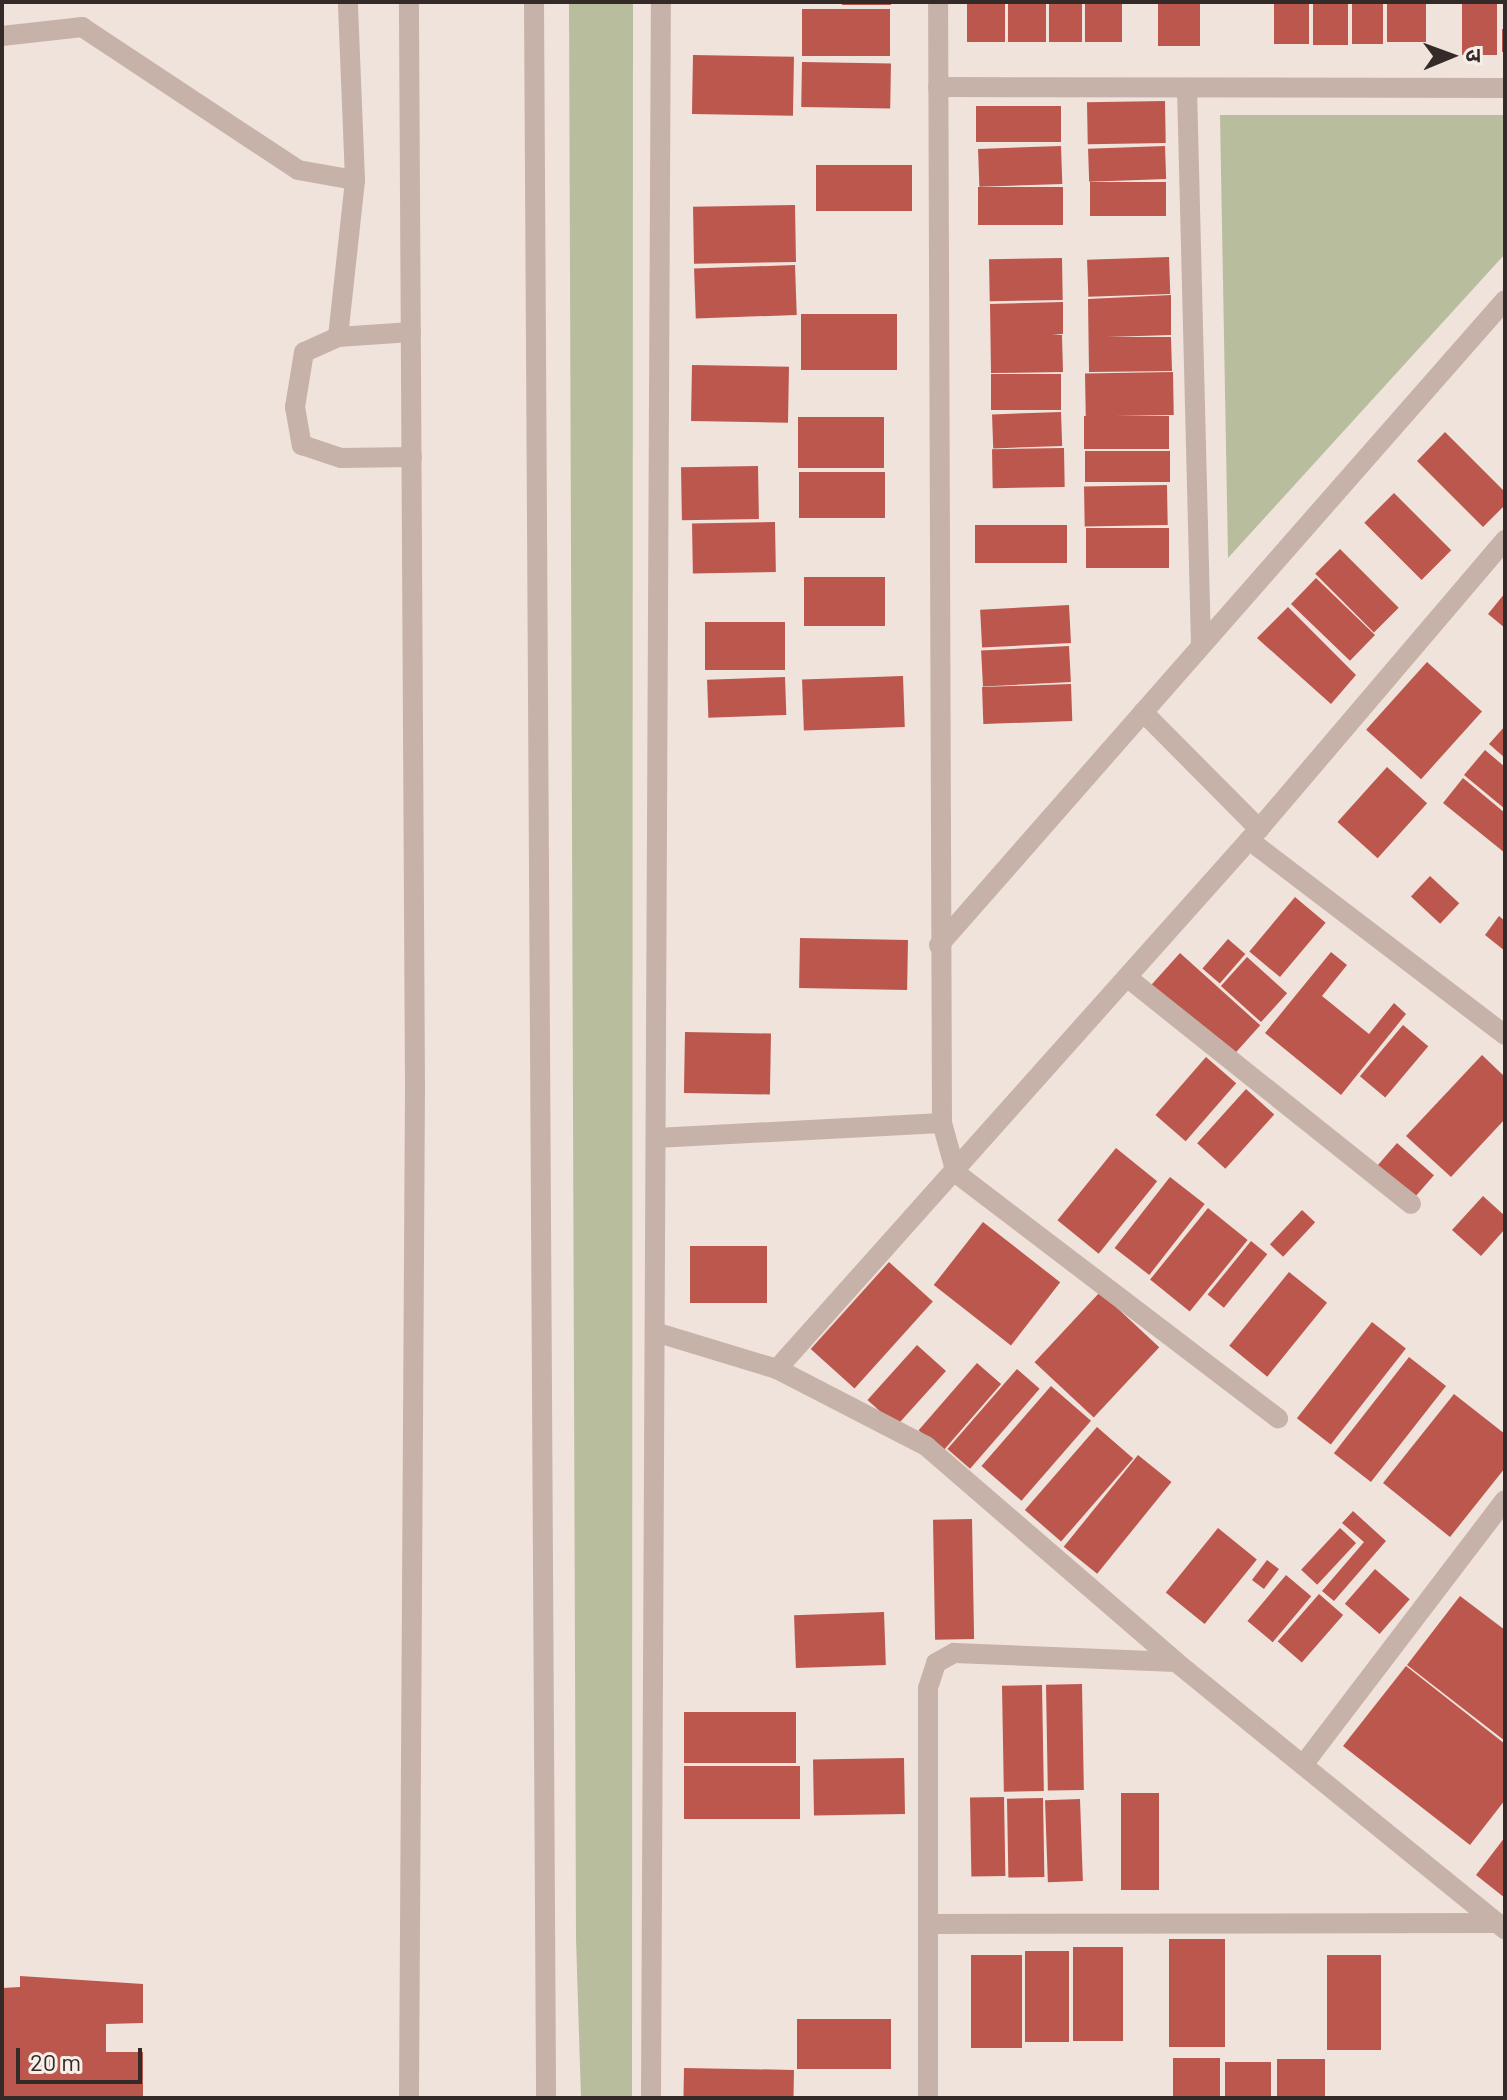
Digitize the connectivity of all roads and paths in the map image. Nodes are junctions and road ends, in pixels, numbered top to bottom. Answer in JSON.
{"nodes":[{"id":1,"x":348,"y":2,"type":"edge"},
{"id":2,"x":409,"y":2,"type":"edge"},
{"id":3,"x":534,"y":2,"type":"edge"},
{"id":4,"x":661,"y":2,"type":"edge"},
{"id":5,"x":938,"y":2,"type":"edge"},
{"id":6,"x":2,"y":36,"type":"edge"},
{"id":7,"x":938,"y":87,"type":"junction"},
{"id":8,"x":1187,"y":88,"type":"junction"},
{"id":9,"x":1505,"y":88,"type":"edge"},
{"id":10,"x":355,"y":180,"type":"junction"},
{"id":11,"x":1505,"y":300,"type":"edge"},
{"id":12,"x":411,"y":332,"type":"junction"},
{"id":13,"x":338,"y":337,"type":"junction"},
{"id":14,"x":412,"y":457,"type":"junction"},
{"id":15,"x":1505,"y":540,"type":"edge"},
{"id":16,"x":1201,"y":645,"type":"junction"},
{"id":17,"x":1143,"y":712,"type":"junction"},
{"id":18,"x":1254,"y":834,"type":"junction"},
{"id":19,"x":939,"y":945,"type":"junction"},
{"id":20,"x":1128,"y":978,"type":"junction"},
{"id":21,"x":1505,"y":1035,"type":"edge"},
{"id":22,"x":942,"y":1123,"type":"junction"},
{"id":23,"x":656,"y":1138,"type":"junction"},
{"id":24,"x":956,"y":1173,"type":"junction"},
{"id":25,"x":1411,"y":1204,"type":"dead end"},
{"id":26,"x":655,"y":1332,"type":"junction"},
{"id":27,"x":777,"y":1369,"type":"junction"},
{"id":28,"x":1278,"y":1418,"type":"dead end"},
{"id":29,"x":1505,"y":1500,"type":"edge"},
{"id":30,"x":1176,"y":1662,"type":"junction"},
{"id":31,"x":1303,"y":1765,"type":"junction"},
{"id":32,"x":931,"y":1924,"type":"junction"},
{"id":33,"x":1502,"y":1926,"type":"edge"},
{"id":34,"x":409,"y":2098,"type":"edge"},
{"id":35,"x":546,"y":2098,"type":"edge"},
{"id":36,"x":651,"y":2098,"type":"edge"},
{"id":37,"x":928,"y":2098,"type":"edge"}],
"edges":[{"from":1,"to":10,"type":"street"},
{"from":2,"to":12,"type":"street"},
{"from":3,"to":35,"type":"street"},
{"from":4,"to":23,"type":"street"},
{"from":5,"to":7,"type":"street"},
{"from":6,"to":10,"type":"street"},
{"from":7,"to":8,"type":"street"},
{"from":7,"to":19,"type":"street"},
{"from":8,"to":9,"type":"street"},
{"from":8,"to":16,"type":"street"},
{"from":10,"to":13,"type":"street"},
{"from":11,"to":16,"type":"street"},
{"from":12,"to":13,"type":"street"},
{"from":12,"to":14,"type":"street"},
{"from":13,"to":14,"type":"street"},
{"from":14,"to":34,"type":"street"},
{"from":15,"to":18,"type":"street"},
{"from":16,"to":17,"type":"street"},
{"from":17,"to":18,"type":"street"},
{"from":17,"to":19,"type":"street"},
{"from":18,"to":20,"type":"street"},
{"from":18,"to":21,"type":"street"},
{"from":19,"to":22,"type":"street"},
{"from":20,"to":24,"type":"street"},
{"from":20,"to":25,"type":"street"},
{"from":22,"to":23,"type":"street"},
{"from":22,"to":24,"type":"street"},
{"from":23,"to":26,"type":"street"},
{"from":24,"to":27,"type":"street"},
{"from":24,"to":28,"type":"street"},
{"from":26,"to":27,"type":"street"},
{"from":26,"to":36,"type":"street"},
{"from":27,"to":30,"type":"street"},
{"from":29,"to":31,"type":"street"},
{"from":30,"to":31,"type":"street"},
{"from":30,"to":32,"type":"street"},
{"from":31,"to":33,"type":"street"},
{"from":32,"to":33,"type":"street"},
{"from":32,"to":37,"type":"street"}]}
